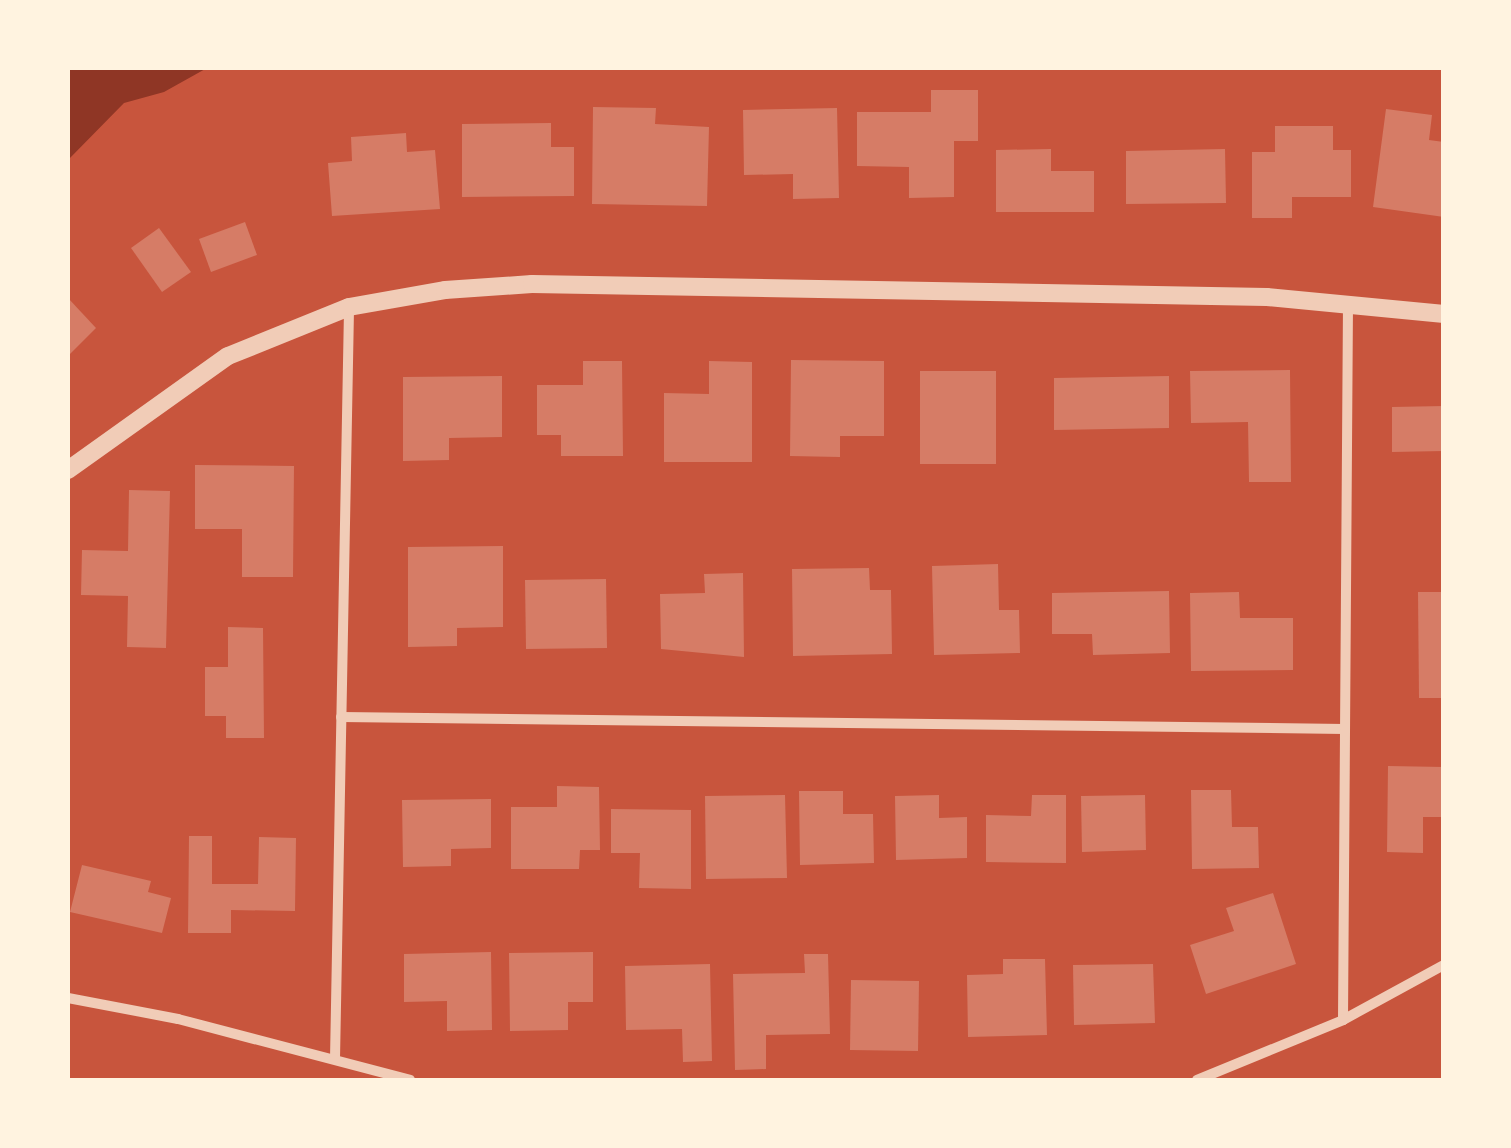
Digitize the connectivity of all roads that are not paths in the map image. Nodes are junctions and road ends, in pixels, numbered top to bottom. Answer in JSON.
{"nodes":[{"id":1,"x":1348,"y":305,"type":"junction"},
{"id":2,"x":349,"y":306,"type":"junction"},
{"id":3,"x":1444,"y":314,"type":"edge"},
{"id":4,"x":68,"y":470,"type":"edge"},
{"id":5,"x":342,"y":717,"type":"junction"},
{"id":6,"x":1345,"y":730,"type":"junction"},
{"id":7,"x":1444,"y":966,"type":"edge"},
{"id":8,"x":68,"y":998,"type":"edge"},
{"id":9,"x":1344,"y":1020,"type":"junction"},
{"id":10,"x":335,"y":1060,"type":"junction"},
{"id":11,"x":410,"y":1080,"type":"edge"},
{"id":12,"x":1196,"y":1080,"type":"edge"}],
"edges":[{"from":1,"to":2,"type":"street"},
{"from":1,"to":3,"type":"street"},
{"from":1,"to":6,"type":"street"},
{"from":2,"to":4,"type":"street"},
{"from":2,"to":5,"type":"street"},
{"from":5,"to":6,"type":"street"},
{"from":5,"to":10,"type":"street"},
{"from":6,"to":9,"type":"street"},
{"from":7,"to":9,"type":"street"},
{"from":8,"to":10,"type":"street"},
{"from":9,"to":12,"type":"street"},
{"from":10,"to":11,"type":"street"}]}
